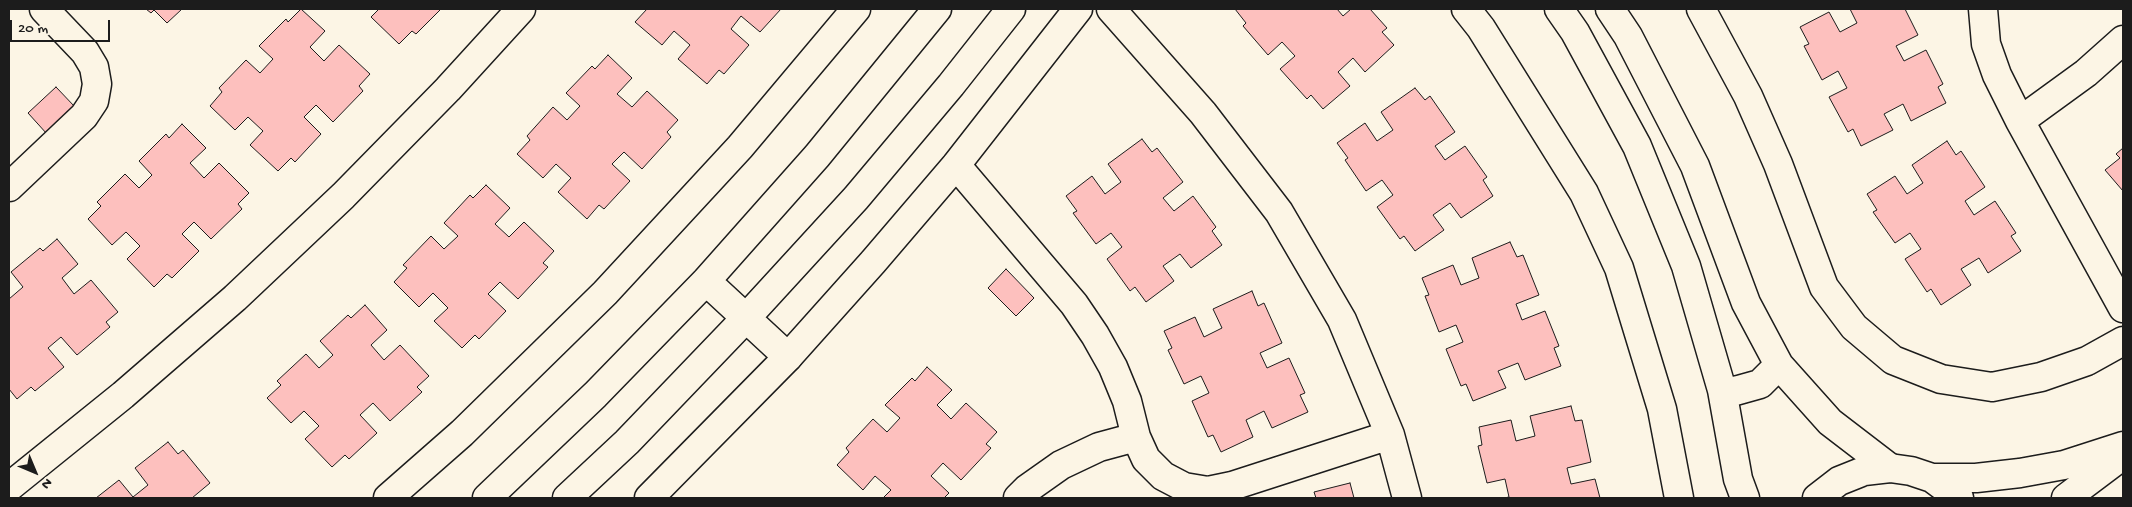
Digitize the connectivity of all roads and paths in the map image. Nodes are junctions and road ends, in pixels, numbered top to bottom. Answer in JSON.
{"nodes":[{"id":1,"x":44,"y":9,"type":"edge"},
{"id":2,"x":521,"y":9,"type":"edge"},
{"id":3,"x":856,"y":9,"type":"edge"},
{"id":4,"x":937,"y":9,"type":"edge"},
{"id":5,"x":1011,"y":9,"type":"edge"},
{"id":6,"x":1078,"y":9,"type":"edge"},
{"id":7,"x":1111,"y":9,"type":"edge"},
{"id":8,"x":1466,"y":9,"type":"edge"},
{"id":9,"x":1559,"y":9,"type":"edge"},
{"id":10,"x":1610,"y":9,"type":"edge"},
{"id":11,"x":1701,"y":9,"type":"edge"},
{"id":12,"x":1983,"y":9,"type":"edge"},
{"id":13,"x":2123,"y":40,"type":"edge"},
{"id":14,"x":2020,"y":121,"type":"junction"},
{"id":15,"x":956,"y":165,"type":"junction"},
{"id":16,"x":9,"y":187,"type":"edge"},
{"id":17,"x":706,"y":281,"type":"junction"},
{"id":18,"x":2123,"y":308,"type":"edge"},
{"id":19,"x":746,"y":318,"type":"junction"},
{"id":20,"x":2123,"y":342,"type":"edge"},
{"id":21,"x":788,"y":357,"type":"junction"},
{"id":22,"x":1779,"y":365,"type":"junction"},
{"id":23,"x":1722,"y":390,"type":"junction"},
{"id":24,"x":1390,"y":436,"type":"junction"},
{"id":25,"x":1136,"y":437,"type":"junction"},
{"id":26,"x":2123,"y":446,"type":"edge"},
{"id":27,"x":2123,"y":455,"type":"edge"},
{"id":28,"x":1890,"y":468,"type":"junction"},
{"id":29,"x":1932,"y":478,"type":"junction"},
{"id":30,"x":9,"y":487,"type":"edge"},
{"id":31,"x":9,"y":492,"type":"edge"},
{"id":32,"x":14,"y":498,"type":"edge"},
{"id":33,"x":388,"y":498,"type":"edge"},
{"id":34,"x":487,"y":498,"type":"edge"},
{"id":35,"x":567,"y":498,"type":"edge"},
{"id":36,"x":650,"y":498,"type":"edge"},
{"id":37,"x":1018,"y":498,"type":"edge"},
{"id":38,"x":1407,"y":498,"type":"edge"},
{"id":39,"x":1679,"y":498,"type":"edge"},
{"id":40,"x":1745,"y":498,"type":"edge"},
{"id":41,"x":1817,"y":498,"type":"edge"},
{"id":42,"x":1959,"y":498,"type":"edge"},
{"id":43,"x":2066,"y":498,"type":"edge"}],
"edges":[{"from":1,"to":16,"type":"street"},
{"from":2,"to":30,"type":"street"},
{"from":3,"to":33,"type":"street"},
{"from":4,"to":17,"type":"street"},
{"from":5,"to":19,"type":"street"},
{"from":6,"to":15,"type":"street"},
{"from":7,"to":24,"type":"street"},
{"from":8,"to":39,"type":"street"},
{"from":9,"to":23,"type":"street"},
{"from":10,"to":22,"type":"street"},
{"from":11,"to":20,"type":"street"},
{"from":12,"to":14,"type":"street"},
{"from":13,"to":14,"type":"street"},
{"from":14,"to":18,"type":"street"},
{"from":15,"to":21,"type":"street"},
{"from":15,"to":25,"type":"street"},
{"from":17,"to":19,"type":"street"},
{"from":17,"to":34,"type":"street"},
{"from":19,"to":21,"type":"street"},
{"from":19,"to":35,"type":"street"},
{"from":21,"to":36,"type":"street"},
{"from":22,"to":23,"type":"street"},
{"from":22,"to":28,"type":"street"},
{"from":23,"to":40,"type":"street"},
{"from":24,"to":25,"type":"street"},
{"from":24,"to":38,"type":"street"},
{"from":25,"to":37,"type":"street"},
{"from":26,"to":29,"type":"street"},
{"from":27,"to":43,"type":"street"},
{"from":28,"to":29,"type":"street"},
{"from":28,"to":41,"type":"street"},
{"from":29,"to":42,"type":"street"},
{"from":31,"to":32,"type":"street"}]}
